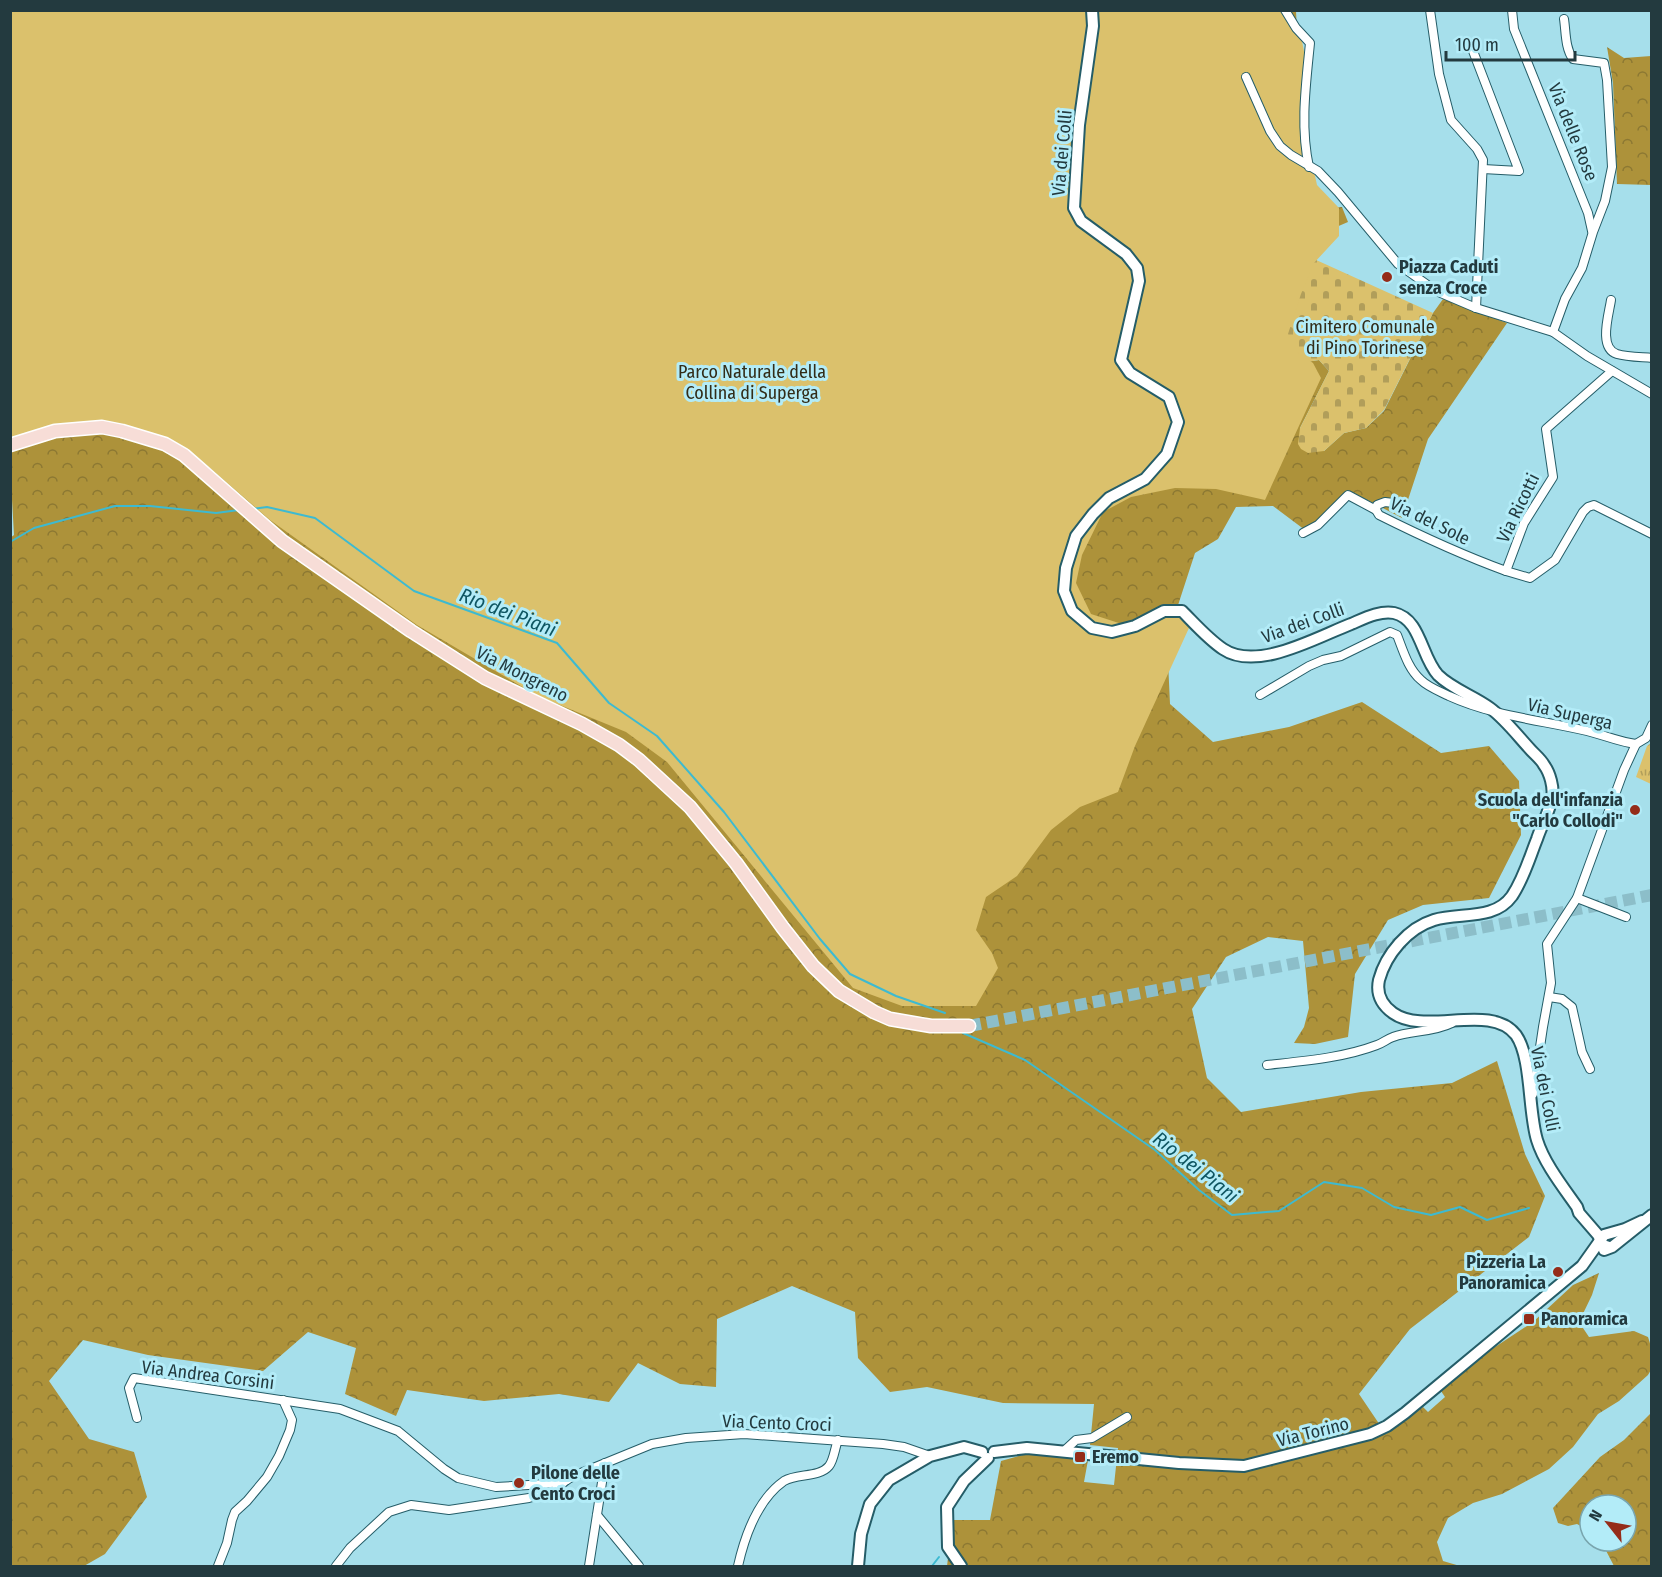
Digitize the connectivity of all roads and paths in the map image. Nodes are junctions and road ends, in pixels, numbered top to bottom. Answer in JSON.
{"nodes":[{"id":1,"x":1092,"y":10,"type":"edge"},
{"id":2,"x":1286,"y":10,"type":"edge"},
{"id":3,"x":1430,"y":10,"type":"edge"},
{"id":4,"x":1512,"y":10,"type":"edge"},
{"id":5,"x":1564,"y":19,"type":"dead end"},
{"id":6,"x":1473,"y":51,"type":"dead end"},
{"id":7,"x":1246,"y":76,"type":"dead end"},
{"id":8,"x":1309,"y":167,"type":"junction"},
{"id":9,"x":1483,"y":169,"type":"junction"},
{"id":10,"x":1593,"y":232,"type":"junction"},
{"id":11,"x":1611,"y":300,"type":"dead end"},
{"id":12,"x":1476,"y":308,"type":"junction"},
{"id":13,"x":1552,"y":332,"type":"junction"},
{"id":14,"x":1652,"y":358,"type":"edge"},
{"id":15,"x":1612,"y":371,"type":"junction"},
{"id":16,"x":1652,"y":394,"type":"edge"},
{"id":17,"x":10,"y":445,"type":"edge"},
{"id":18,"x":1402,"y":504,"type":"dead end"},
{"id":19,"x":1376,"y":510,"type":"junction"},
{"id":20,"x":1303,"y":533,"type":"dead end"},
{"id":21,"x":1652,"y":534,"type":"edge"},
{"id":22,"x":1506,"y":571,"type":"junction"},
{"id":23,"x":1260,"y":695,"type":"dead end"},
{"id":24,"x":1496,"y":713,"type":"junction"},
{"id":25,"x":1652,"y":725,"type":"edge"},
{"id":26,"x":1649,"y":737,"type":"edge"},
{"id":27,"x":1636,"y":744,"type":"junction"},
{"id":28,"x":1578,"y":898,"type":"junction"},
{"id":29,"x":1626,"y":917,"type":"dead end"},
{"id":30,"x":1550,"y":997,"type":"junction"},
{"id":31,"x":1456,"y":1021,"type":"junction"},
{"id":32,"x":969,"y":1026,"type":"tunnel mouth"},
{"id":33,"x":1267,"y":1065,"type":"dead end"},
{"id":34,"x":1590,"y":1069,"type":"dead end"},
{"id":35,"x":1531,"y":1110,"type":"junction"},
{"id":36,"x":1647,"y":1218,"type":"edge"},
{"id":37,"x":1609,"y":1241,"type":"junction"},
{"id":38,"x":283,"y":1400,"type":"junction"},
{"id":39,"x":137,"y":1418,"type":"dead end"},
{"id":40,"x":1126,"y":1418,"type":"dead end"},
{"id":41,"x":838,"y":1440,"type":"junction"},
{"id":42,"x":1064,"y":1451,"type":"junction"},
{"id":43,"x":988,"y":1454,"type":"junction"},
{"id":44,"x":930,"y":1456,"type":"junction"},
{"id":45,"x":605,"y":1463,"type":"junction"},
{"id":46,"x":568,"y":1479,"type":"junction"},
{"id":47,"x":597,"y":1515,"type":"junction"},
{"id":48,"x":218,"y":1566,"type":"edge"},
{"id":49,"x":336,"y":1566,"type":"edge"},
{"id":50,"x":589,"y":1566,"type":"edge"},
{"id":51,"x":639,"y":1566,"type":"edge"},
{"id":52,"x":738,"y":1566,"type":"edge"},
{"id":53,"x":858,"y":1566,"type":"edge"},
{"id":54,"x":961,"y":1566,"type":"edge"}],
"edges":[{"from":1,"to":24,"type":"street","name":"Via dei Colli"},
{"from":2,"to":8,"type":"street"},
{"from":3,"to":9,"type":"street"},
{"from":4,"to":10,"type":"street","name":"Via delle Rose"},
{"from":5,"to":10,"type":"street"},
{"from":6,"to":9,"type":"street"},
{"from":7,"to":8,"type":"street"},
{"from":8,"to":12,"type":"street"},
{"from":9,"to":12,"type":"street"},
{"from":10,"to":13,"type":"street"},
{"from":11,"to":14,"type":"street"},
{"from":12,"to":13,"type":"street"},
{"from":13,"to":15,"type":"street"},
{"from":15,"to":16,"type":"street"},
{"from":15,"to":22,"type":"street","name":"Via Ricotti"},
{"from":17,"to":32,"type":"main road","name":"Via Mongreno"},
{"from":18,"to":19,"type":"street","name":"Via del Sole"},
{"from":19,"to":20,"type":"street","name":"Via del Sole"},
{"from":19,"to":22,"type":"street","name":"Via del Sole"},
{"from":21,"to":22,"type":"street","name":"Via Ricotti"},
{"from":23,"to":24,"type":"street","name":"Via Superga"},
{"from":24,"to":27,"type":"street","name":"Via Superga"},
{"from":24,"to":31,"type":"street","name":"Via dei Colli"},
{"from":25,"to":26,"type":"street"},
{"from":26,"to":27,"type":"street"},
{"from":27,"to":28,"type":"street"},
{"from":28,"to":29,"type":"street"},
{"from":28,"to":30,"type":"street"},
{"from":30,"to":34,"type":"street"},
{"from":30,"to":35,"type":"street"},
{"from":31,"to":33,"type":"street"},
{"from":31,"to":35,"type":"street","name":"Via dei Colli"},
{"from":35,"to":37,"type":"street","name":"Via dei Colli"},
{"from":36,"to":37,"type":"street","name":"Via Torino"},
{"from":37,"to":42,"type":"street","name":"Via Torino"},
{"from":38,"to":39,"type":"street","name":"Via Andrea Corsini"},
{"from":38,"to":46,"type":"street","name":"Via Andrea Corsini"},
{"from":38,"to":48,"type":"street","name":"Via Andrea Corsini"},
{"from":40,"to":42,"type":"street"},
{"from":41,"to":44,"type":"street","name":"Via Cento Croci"},
{"from":41,"to":45,"type":"street","name":"Via Cento Croci"},
{"from":41,"to":52,"type":"street"},
{"from":42,"to":43,"type":"street","name":"Via Torino"},
{"from":43,"to":44,"type":"street","name":"Via Torino"},
{"from":43,"to":54,"type":"street"},
{"from":44,"to":53,"type":"street","name":"Via Torino"},
{"from":45,"to":46,"type":"street","name":"Via Cento Croci"},
{"from":45,"to":47,"type":"street"},
{"from":46,"to":49,"type":"street","name":"Via Cento Croci"},
{"from":47,"to":50,"type":"street"},
{"from":47,"to":51,"type":"street"}]}
